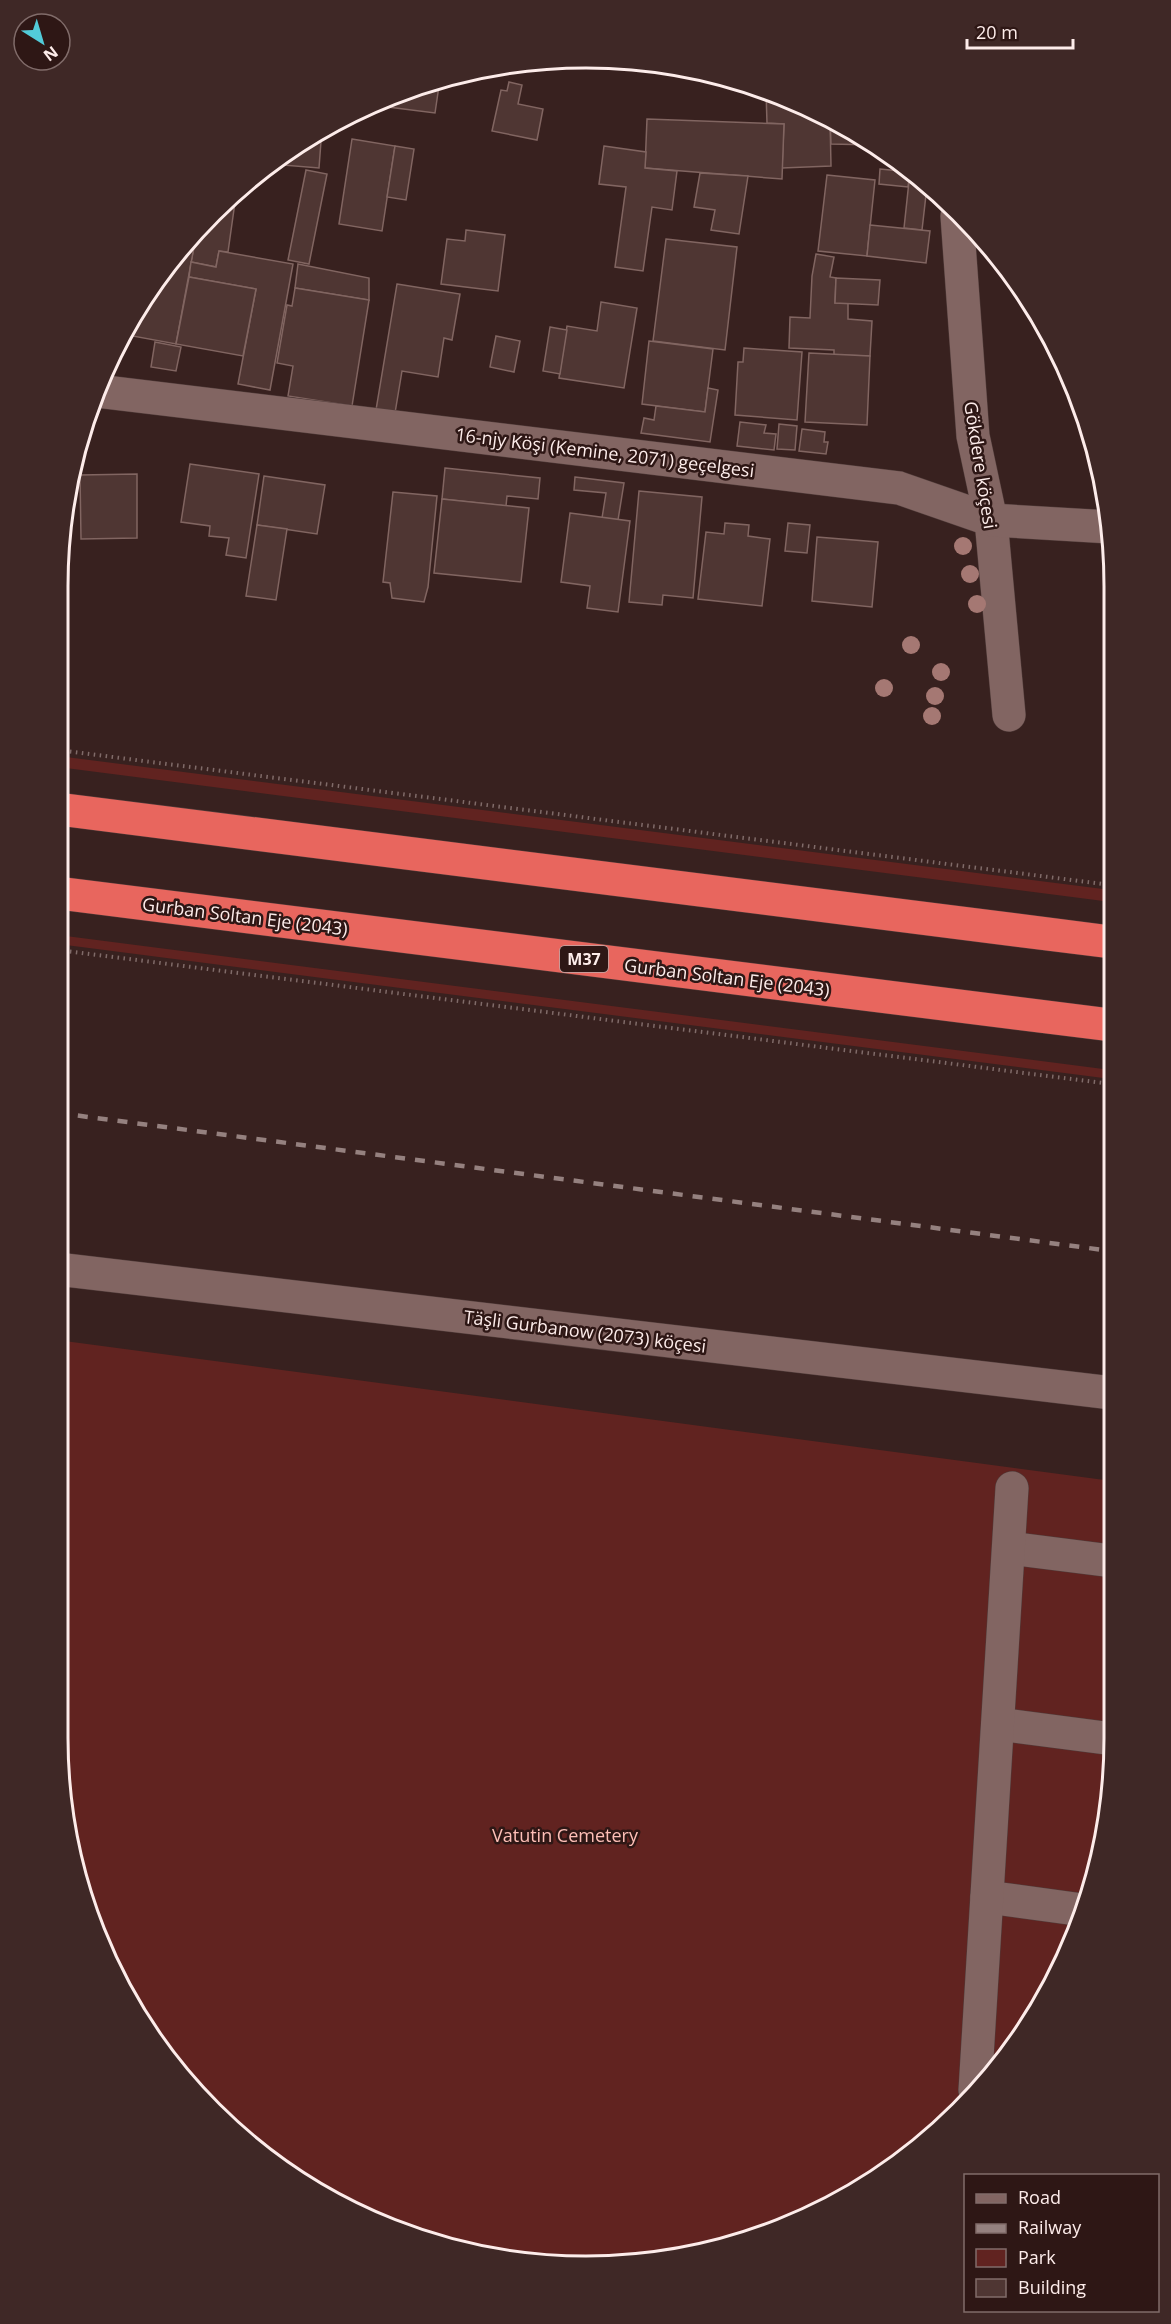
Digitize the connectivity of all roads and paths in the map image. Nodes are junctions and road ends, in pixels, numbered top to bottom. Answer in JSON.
{"nodes":[{"id":1,"x":958,"y":225,"type":"edge"},
{"id":2,"x":105,"y":392,"type":"edge"},
{"id":3,"x":991,"y":520,"type":"junction"},
{"id":4,"x":1100,"y":526,"type":"edge"},
{"id":5,"x":1009,"y":715,"type":"dead end"},
{"id":6,"x":68,"y":751,"type":"edge"},
{"id":7,"x":68,"y":810,"type":"edge"},
{"id":8,"x":1104,"y":884,"type":"edge"},
{"id":9,"x":68,"y":894,"type":"edge"},
{"id":10,"x":1104,"y":941,"type":"edge"},
{"id":11,"x":68,"y":951,"type":"edge"},
{"id":12,"x":1104,"y":1024,"type":"edge"},
{"id":13,"x":1104,"y":1082,"type":"edge"},
{"id":14,"x":68,"y":1270,"type":"edge"},
{"id":15,"x":1104,"y":1392,"type":"edge"},
{"id":16,"x":1012,"y":1488,"type":"dead end"},
{"id":17,"x":1009,"y":1548,"type":"junction"},
{"id":18,"x":1104,"y":1560,"type":"edge"},
{"id":19,"x":998,"y":1724,"type":"junction"},
{"id":20,"x":1104,"y":1738,"type":"edge"},
{"id":21,"x":987,"y":1897,"type":"junction"},
{"id":22,"x":1075,"y":1909,"type":"edge"},
{"id":23,"x":980,"y":2074,"type":"edge"}],
"edges":[{"from":1,"to":3,"type":"street","name":"Gökdere köçesi"},
{"from":2,"to":3,"type":"street","name":"16-njy Köşi (Kemine, 2071) geçelgesi"},
{"from":3,"to":4,"type":"street","name":"16-njy Köşi (Kemine, 2071) geçelgesi"},
{"from":3,"to":5,"type":"street","name":"Gökdere köçesi"},
{"from":6,"to":8,"type":"path"},
{"from":7,"to":10,"type":"highway"},
{"from":9,"to":12,"type":"highway","name":"Gurban Soltan Eje (2043)","number":"M37"},
{"from":11,"to":13,"type":"path"},
{"from":14,"to":15,"type":"street","name":"Täşli Gurbanow (2073) köçesi"},
{"from":16,"to":17,"type":"street"},
{"from":17,"to":18,"type":"street"},
{"from":17,"to":19,"type":"street"},
{"from":19,"to":20,"type":"street"},
{"from":19,"to":21,"type":"street"},
{"from":21,"to":22,"type":"street"},
{"from":21,"to":23,"type":"street"}]}
